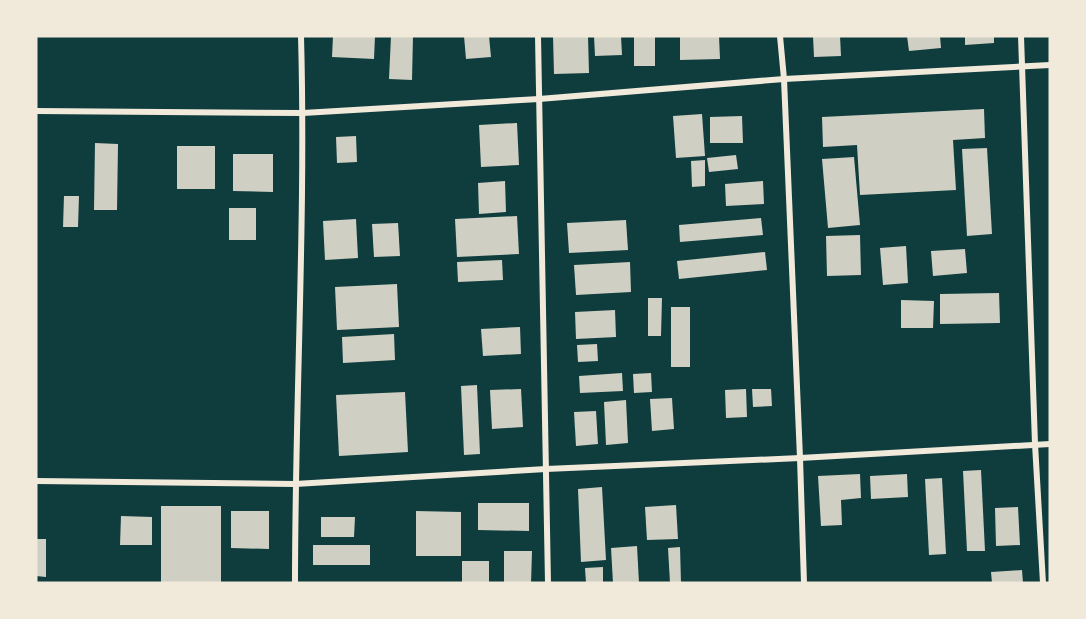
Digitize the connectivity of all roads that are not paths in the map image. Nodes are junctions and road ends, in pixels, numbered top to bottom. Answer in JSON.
{"nodes":[{"id":1,"x":301,"y":36,"type":"edge"},
{"id":2,"x":538,"y":36,"type":"edge"},
{"id":3,"x":780,"y":36,"type":"edge"},
{"id":4,"x":1021,"y":36,"type":"edge"},
{"id":5,"x":1050,"y":65,"type":"edge"},
{"id":6,"x":1021,"y":66,"type":"junction"},
{"id":7,"x":784,"y":79,"type":"junction"},
{"id":8,"x":539,"y":99,"type":"junction"},
{"id":9,"x":36,"y":111,"type":"edge"},
{"id":10,"x":303,"y":114,"type":"junction"},
{"id":11,"x":1035,"y":444,"type":"junction"},
{"id":12,"x":1050,"y":444,"type":"edge"},
{"id":13,"x":800,"y":458,"type":"junction"},
{"id":14,"x":546,"y":469,"type":"junction"},
{"id":15,"x":36,"y":481,"type":"edge"},
{"id":16,"x":295,"y":484,"type":"junction"},
{"id":17,"x":295,"y":583,"type":"edge"},
{"id":18,"x":548,"y":583,"type":"edge"},
{"id":19,"x":804,"y":583,"type":"edge"},
{"id":20,"x":1043,"y":583,"type":"edge"}],
"edges":[{"from":1,"to":10,"type":"street"},
{"from":2,"to":8,"type":"street"},
{"from":3,"to":7,"type":"street"},
{"from":4,"to":6,"type":"street"},
{"from":5,"to":6,"type":"street"},
{"from":6,"to":7,"type":"street"},
{"from":6,"to":11,"type":"street"},
{"from":7,"to":8,"type":"street"},
{"from":7,"to":13,"type":"street"},
{"from":8,"to":10,"type":"street"},
{"from":8,"to":14,"type":"street"},
{"from":9,"to":10,"type":"street"},
{"from":10,"to":16,"type":"street"},
{"from":11,"to":12,"type":"street"},
{"from":11,"to":13,"type":"street"},
{"from":11,"to":20,"type":"street"},
{"from":13,"to":14,"type":"street"},
{"from":13,"to":19,"type":"street"},
{"from":14,"to":16,"type":"street"},
{"from":14,"to":18,"type":"street"},
{"from":15,"to":16,"type":"street"},
{"from":16,"to":17,"type":"street"}]}
